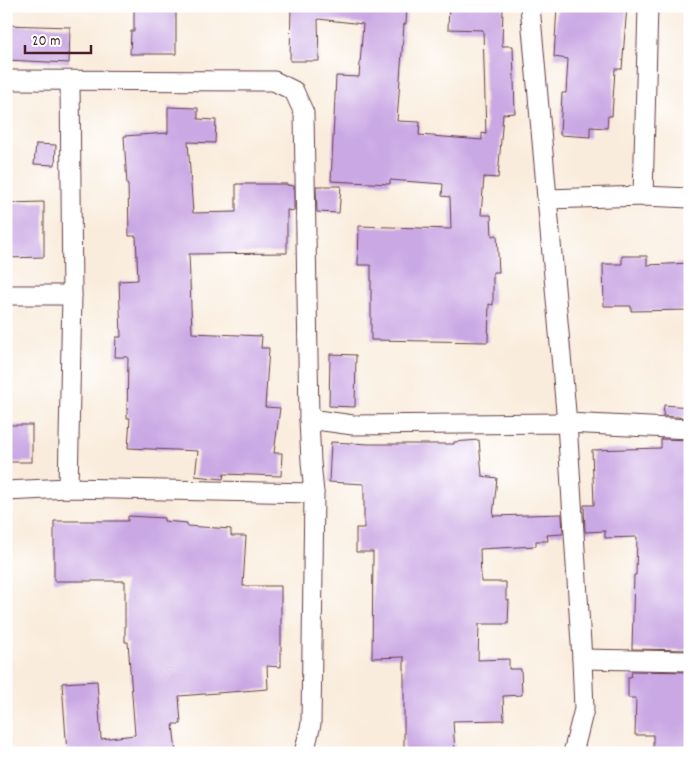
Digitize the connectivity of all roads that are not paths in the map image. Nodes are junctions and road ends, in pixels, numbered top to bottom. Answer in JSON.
{"nodes":[{"id":1,"x":530,"y":6,"type":"edge"},
{"id":2,"x":648,"y":6,"type":"edge"},
{"id":3,"x":6,"y":80,"type":"edge"},
{"id":4,"x":70,"y":81,"type":"junction"},
{"id":5,"x":643,"y":196,"type":"junction"},
{"id":6,"x":690,"y":198,"type":"edge"},
{"id":7,"x":547,"y":199,"type":"junction"},
{"id":8,"x":6,"y":295,"type":"edge"},
{"id":9,"x":72,"y":295,"type":"junction"},
{"id":10,"x":309,"y":419,"type":"junction"},
{"id":11,"x":567,"y":423,"type":"junction"},
{"id":12,"x":690,"y":430,"type":"edge"},
{"id":13,"x":68,"y":488,"type":"junction"},
{"id":14,"x":6,"y":491,"type":"edge"},
{"id":15,"x":314,"y":493,"type":"junction"},
{"id":16,"x":582,"y":659,"type":"junction"},
{"id":17,"x":690,"y":661,"type":"edge"},
{"id":18,"x":304,"y":753,"type":"edge"},
{"id":19,"x":573,"y":753,"type":"edge"}],
"edges":[{"from":1,"to":7,"type":"street"},
{"from":2,"to":5,"type":"street"},
{"from":3,"to":4,"type":"street"},
{"from":4,"to":9,"type":"street"},
{"from":4,"to":10,"type":"street"},
{"from":5,"to":6,"type":"street"},
{"from":5,"to":7,"type":"street"},
{"from":7,"to":11,"type":"street"},
{"from":8,"to":9,"type":"street"},
{"from":9,"to":13,"type":"street"},
{"from":10,"to":11,"type":"street"},
{"from":10,"to":15,"type":"street"},
{"from":11,"to":12,"type":"street"},
{"from":11,"to":16,"type":"street"},
{"from":13,"to":14,"type":"street"},
{"from":13,"to":15,"type":"street"},
{"from":15,"to":18,"type":"street"},
{"from":16,"to":17,"type":"street"},
{"from":16,"to":19,"type":"street"}]}
